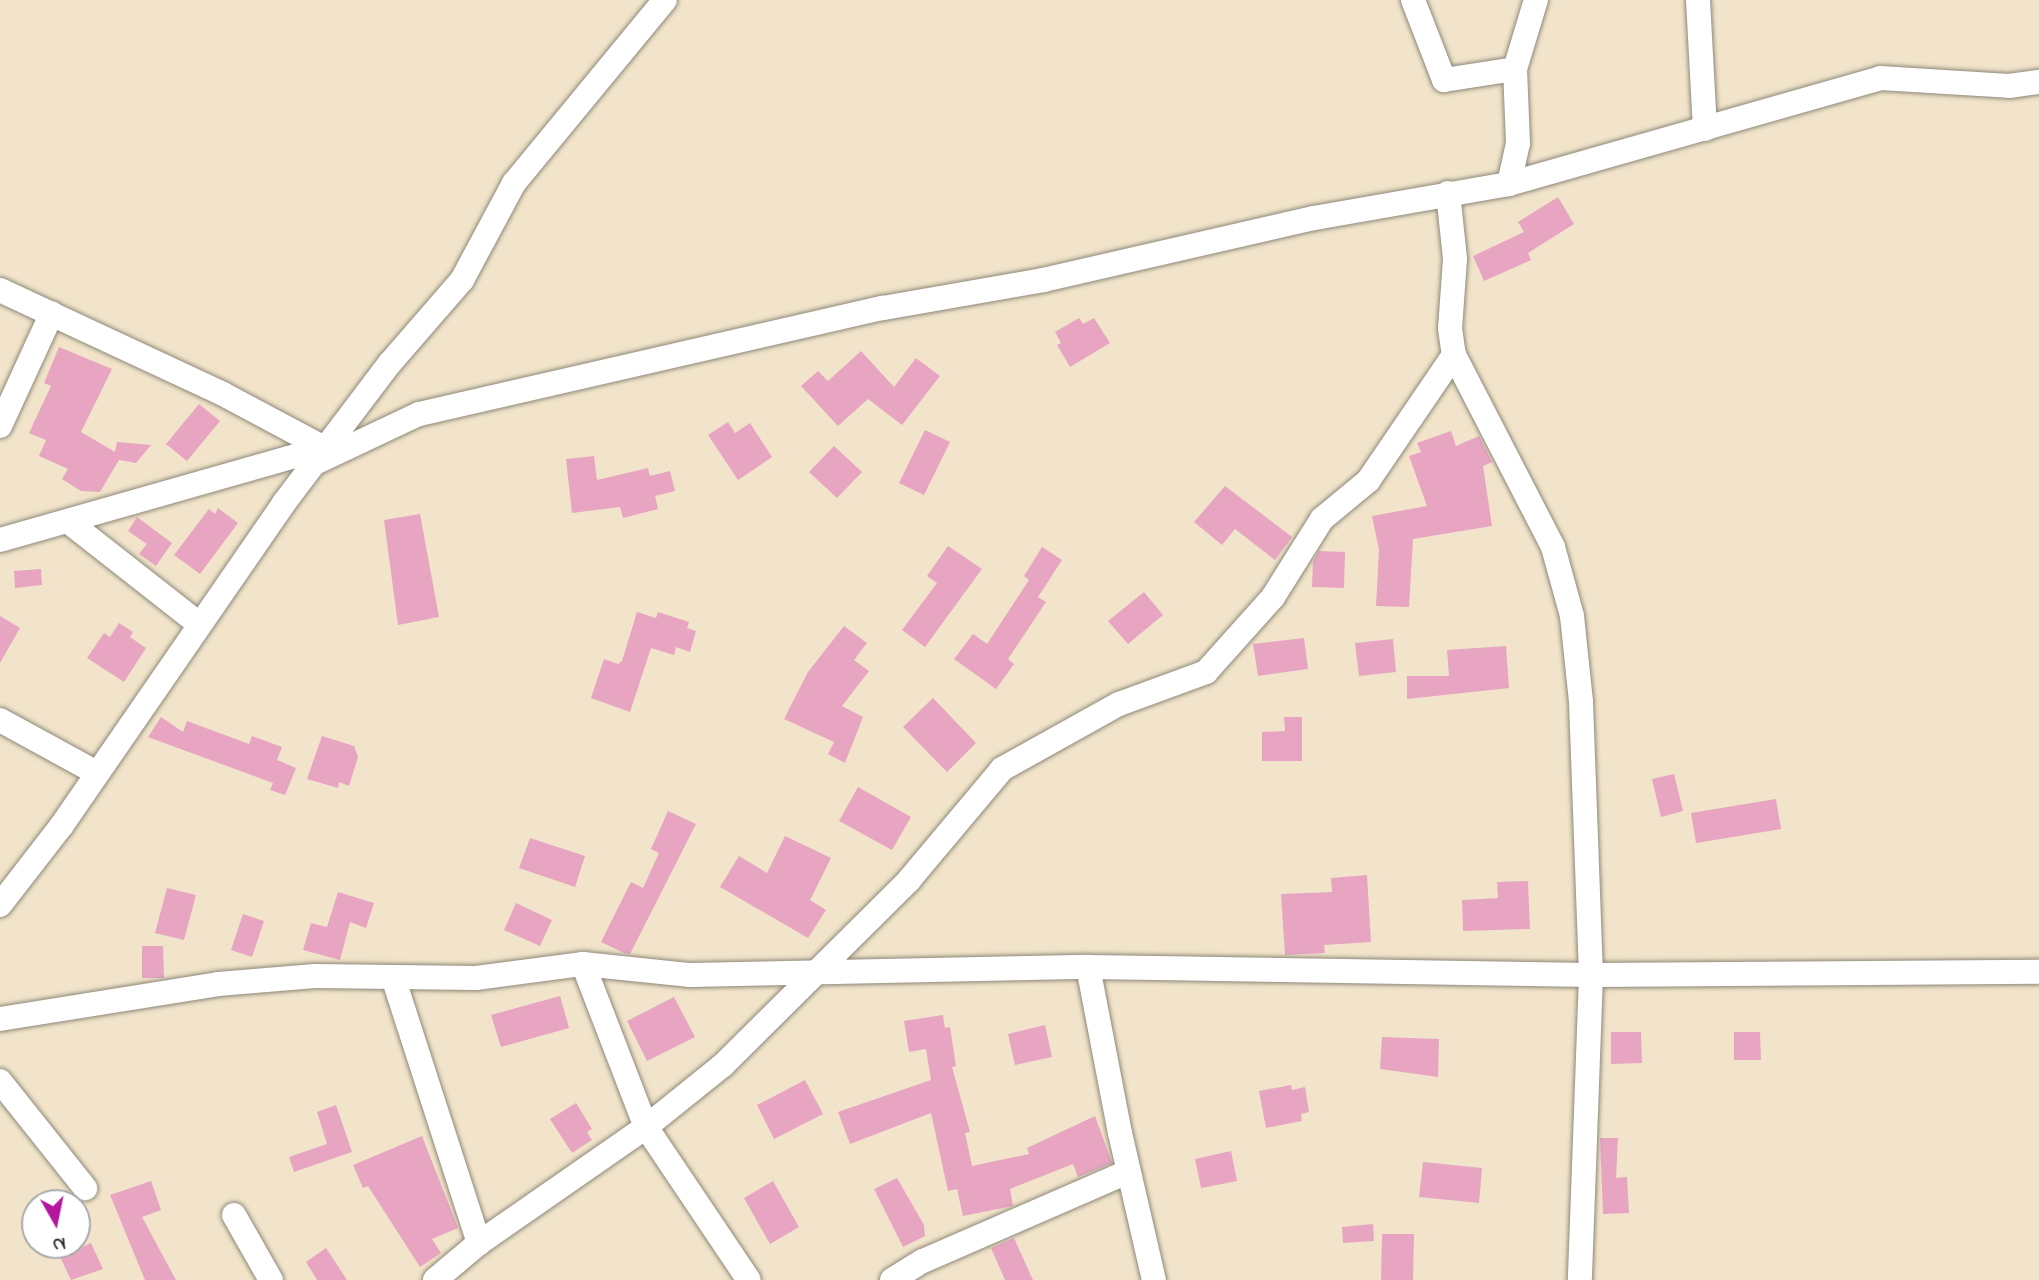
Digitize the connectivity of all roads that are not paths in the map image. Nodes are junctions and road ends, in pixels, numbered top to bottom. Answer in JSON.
{"nodes":[{"id":1,"x":664,"y":0,"type":"edge"},
{"id":2,"x":1413,"y":0,"type":"edge"},
{"id":3,"x":1536,"y":0,"type":"edge"},
{"id":4,"x":1698,"y":0,"type":"edge"},
{"id":5,"x":1515,"y":69,"type":"junction"},
{"id":6,"x":2039,"y":82,"type":"edge"},
{"id":7,"x":1705,"y":128,"type":"junction"},
{"id":8,"x":1509,"y":184,"type":"junction"},
{"id":9,"x":1448,"y":194,"type":"junction"},
{"id":10,"x":0,"y":290,"type":"edge"},
{"id":11,"x":52,"y":313,"type":"junction"},
{"id":12,"x":1454,"y":355,"type":"junction"},
{"id":13,"x":0,"y":426,"type":"edge"},
{"id":14,"x":318,"y":456,"type":"junction"},
{"id":15,"x":69,"y":522,"type":"junction"},
{"id":16,"x":0,"y":540,"type":"edge"},
{"id":17,"x":198,"y":623,"type":"junction"},
{"id":18,"x":0,"y":720,"type":"edge"},
{"id":19,"x":97,"y":774,"type":"junction"},
{"id":20,"x":0,"y":905,"type":"edge"},
{"id":21,"x":583,"y":964,"type":"junction"},
{"id":22,"x":1088,"y":967,"type":"junction"},
{"id":23,"x":2039,"y":972,"type":"edge"},
{"id":24,"x":816,"y":975,"type":"junction"},
{"id":25,"x":1591,"y":975,"type":"junction"},
{"id":26,"x":393,"y":977,"type":"junction"},
{"id":27,"x":0,"y":1018,"type":"edge"},
{"id":28,"x":0,"y":1081,"type":"edge"},
{"id":29,"x":646,"y":1127,"type":"junction"},
{"id":30,"x":1128,"y":1172,"type":"junction"},
{"id":31,"x":85,"y":1188,"type":"dead end"},
{"id":32,"x":234,"y":1215,"type":"dead end"},
{"id":33,"x":479,"y":1243,"type":"junction"},
{"id":34,"x":271,"y":1280,"type":"edge"},
{"id":35,"x":435,"y":1280,"type":"edge"},
{"id":36,"x":749,"y":1280,"type":"edge"},
{"id":37,"x":892,"y":1280,"type":"edge"},
{"id":38,"x":1154,"y":1280,"type":"edge"},
{"id":39,"x":1580,"y":1280,"type":"edge"}],
"edges":[{"from":1,"to":14,"type":"street"},
{"from":2,"to":5,"type":"street"},
{"from":3,"to":5,"type":"street"},
{"from":4,"to":7,"type":"street"},
{"from":5,"to":8,"type":"street"},
{"from":6,"to":7,"type":"street"},
{"from":7,"to":8,"type":"street"},
{"from":8,"to":9,"type":"street"},
{"from":9,"to":12,"type":"street"},
{"from":9,"to":14,"type":"street"},
{"from":10,"to":11,"type":"street"},
{"from":11,"to":13,"type":"street"},
{"from":11,"to":14,"type":"street"},
{"from":12,"to":24,"type":"street"},
{"from":12,"to":25,"type":"street"},
{"from":14,"to":15,"type":"street"},
{"from":14,"to":17,"type":"street"},
{"from":15,"to":16,"type":"street"},
{"from":15,"to":17,"type":"street"},
{"from":17,"to":19,"type":"street"},
{"from":18,"to":19,"type":"street"},
{"from":19,"to":20,"type":"street"},
{"from":21,"to":24,"type":"street"},
{"from":21,"to":26,"type":"street"},
{"from":21,"to":29,"type":"street"},
{"from":22,"to":24,"type":"street"},
{"from":22,"to":25,"type":"street"},
{"from":22,"to":30,"type":"street"},
{"from":23,"to":25,"type":"street"},
{"from":24,"to":29,"type":"street"},
{"from":25,"to":39,"type":"street"},
{"from":26,"to":27,"type":"street"},
{"from":26,"to":33,"type":"street"},
{"from":28,"to":31,"type":"street"},
{"from":29,"to":33,"type":"street"},
{"from":29,"to":36,"type":"street"},
{"from":30,"to":37,"type":"street"},
{"from":30,"to":38,"type":"street"},
{"from":32,"to":34,"type":"street"},
{"from":33,"to":35,"type":"street"}]}
